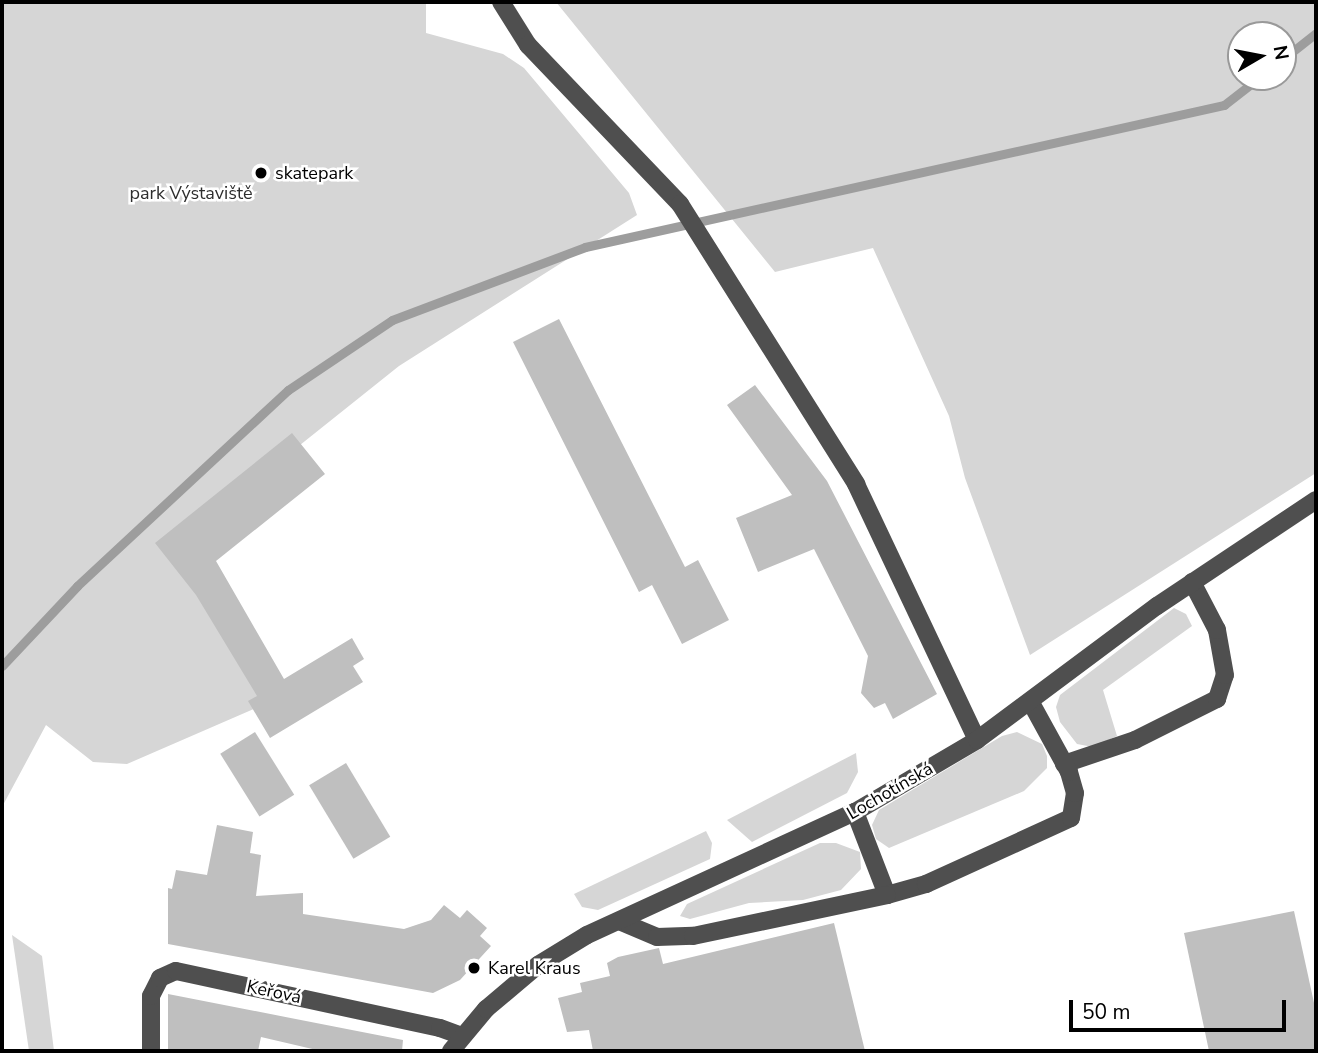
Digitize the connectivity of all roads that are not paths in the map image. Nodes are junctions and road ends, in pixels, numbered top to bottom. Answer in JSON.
{"nodes":[{"id":1,"x":501,"y":2,"type":"edge"},
{"id":2,"x":1316,"y":500,"type":"edge"},
{"id":3,"x":1192,"y":582,"type":"junction"},
{"id":4,"x":1031,"y":703,"type":"junction"},
{"id":5,"x":978,"y":740,"type":"junction"},
{"id":6,"x":1064,"y":764,"type":"junction"},
{"id":7,"x":855,"y":812,"type":"junction"},
{"id":8,"x":887,"y":895,"type":"junction"},
{"id":9,"x":619,"y":920,"type":"junction"},
{"id":10,"x":456,"y":1044,"type":"edge"},
{"id":11,"x":151,"y":1051,"type":"edge"}],
"edges":[{"from":1,"to":5,"type":"street"},
{"from":2,"to":3,"type":"street","name":"Lochotínská"},
{"from":3,"to":4,"type":"street","name":"Lochotínská"},
{"from":3,"to":6,"type":"street"},
{"from":4,"to":5,"type":"street","name":"Lochotínská"},
{"from":4,"to":6,"type":"street"},
{"from":5,"to":7,"type":"street","name":"Lochotínská"},
{"from":6,"to":8,"type":"street"},
{"from":7,"to":8,"type":"street"},
{"from":7,"to":9,"type":"street","name":"Lochotínská"},
{"from":8,"to":9,"type":"street"},
{"from":9,"to":10,"type":"street","name":"Lochotínská"},
{"from":10,"to":11,"type":"street","name":"Keřová"}]}
